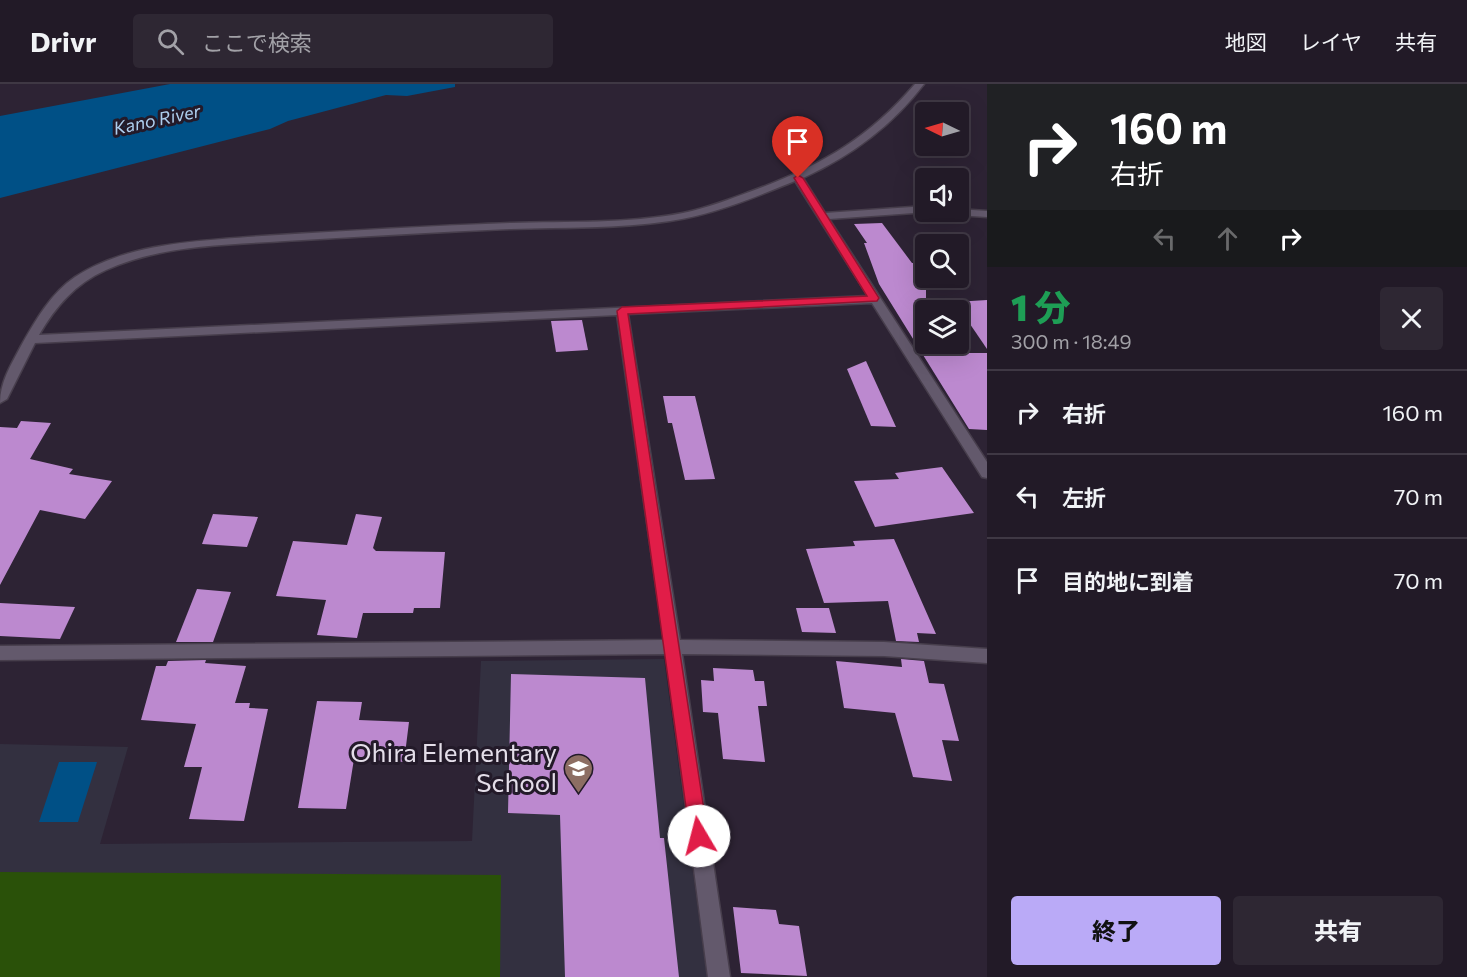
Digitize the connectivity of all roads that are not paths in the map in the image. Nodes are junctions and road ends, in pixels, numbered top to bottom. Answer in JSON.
{"nodes":[{"id":1,"x":920,"y":84,"type":"edge"},
{"id":2,"x":798,"y":178,"type":"junction"},
{"id":3,"x":915,"y":210,"type":"edge"},
{"id":4,"x":969,"y":213,"type":"edge"},
{"id":5,"x":987,"y":214,"type":"edge"},
{"id":6,"x":823,"y":216,"type":"junction"},
{"id":7,"x":874,"y":298,"type":"junction"},
{"id":8,"x":622,"y":311,"type":"junction"},
{"id":9,"x":33,"y":339,"type":"junction"},
{"id":10,"x":0,"y":399,"type":"edge"},
{"id":11,"x":987,"y":473,"type":"edge"},
{"id":12,"x":673,"y":647,"type":"junction"},
{"id":13,"x":0,"y":653,"type":"edge"},
{"id":14,"x":987,"y":656,"type":"edge"},
{"id":15,"x":718,"y":977,"type":"edge"}],
"edges":[{"from":1,"to":2,"type":"street"},
{"from":2,"to":6,"type":"street"},
{"from":2,"to":9,"type":"street"},
{"from":3,"to":6,"type":"street"},
{"from":4,"to":5,"type":"street"},
{"from":6,"to":7,"type":"street"},
{"from":7,"to":8,"type":"street"},
{"from":7,"to":11,"type":"street"},
{"from":8,"to":9,"type":"street"},
{"from":8,"to":12,"type":"street"},
{"from":9,"to":10,"type":"street"},
{"from":12,"to":13,"type":"street"},
{"from":12,"to":14,"type":"street"},
{"from":12,"to":15,"type":"street"}]}
